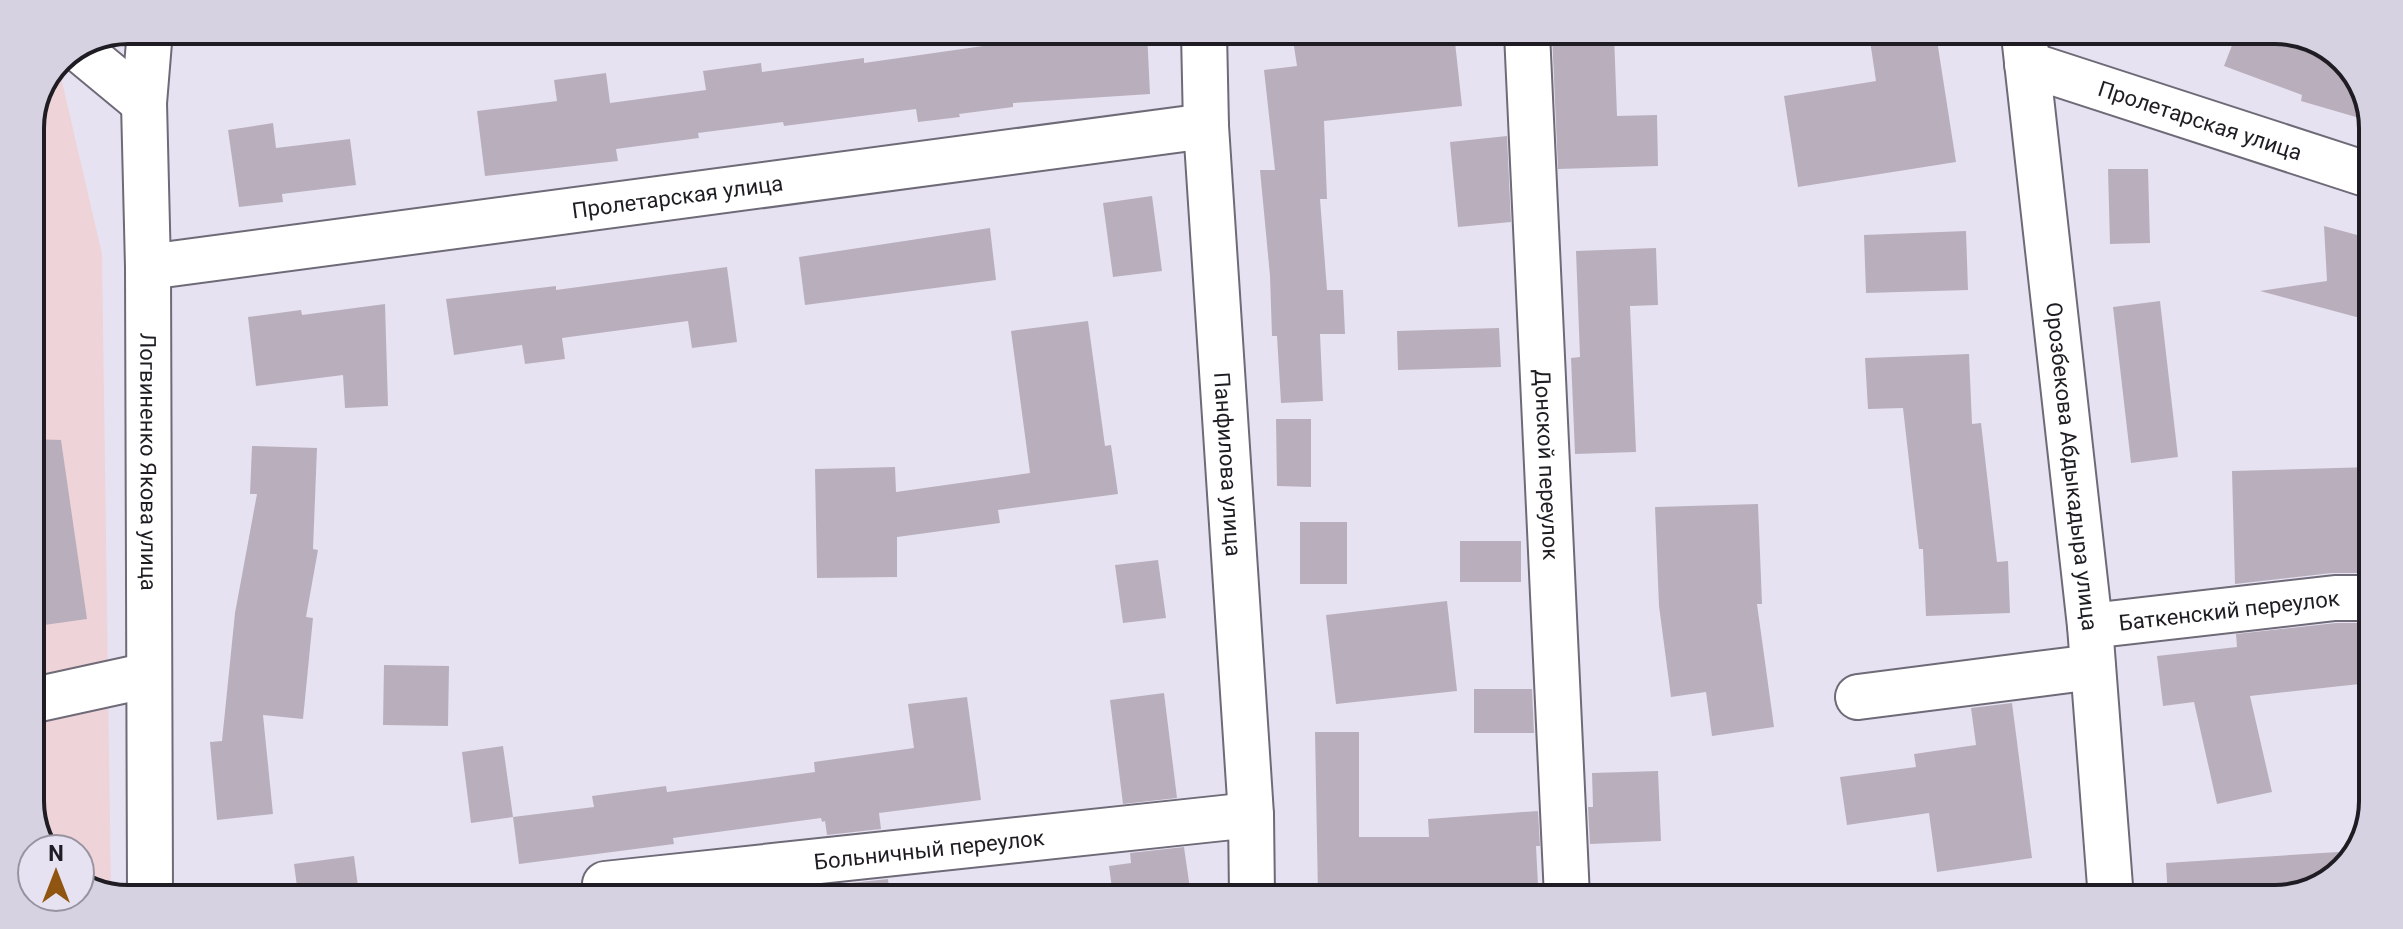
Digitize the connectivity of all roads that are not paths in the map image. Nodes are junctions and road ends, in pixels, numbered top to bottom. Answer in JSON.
{"nodes":[{"id":1,"x":149,"y":44,"type":"edge"},
{"id":2,"x":1204,"y":44,"type":"edge"},
{"id":3,"x":1528,"y":44,"type":"edge"},
{"id":4,"x":2026,"y":49,"type":"edge"},
{"id":5,"x":86,"y":55,"type":"edge"},
{"id":6,"x":144,"y":103,"type":"junction"},
{"id":7,"x":1206,"y":126,"type":"junction"},
{"id":8,"x":2359,"y":171,"type":"edge"},
{"id":9,"x":148,"y":267,"type":"junction"},
{"id":10,"x":2359,"y":598,"type":"edge"},
{"id":11,"x":2092,"y":646,"type":"junction"},
{"id":12,"x":149,"y":675,"type":"junction"},
{"id":13,"x":1858,"y":697,"type":"dead end"},
{"id":14,"x":44,"y":698,"type":"edge"},
{"id":15,"x":1251,"y":815,"type":"junction"},
{"id":16,"x":605,"y":884,"type":"dead end"},
{"id":17,"x":150,"y":885,"type":"edge"},
{"id":18,"x":1252,"y":885,"type":"edge"},
{"id":19,"x":1566,"y":885,"type":"edge"},
{"id":20,"x":2110,"y":885,"type":"edge"}],
"edges":[{"from":1,"to":6,"type":"street","name":"Логвиненко Якова улица"},
{"from":2,"to":7,"type":"street","name":"Панфилова улица"},
{"from":3,"to":19,"type":"street","name":"Донской переулок"},
{"from":4,"to":8,"type":"street","name":"Пролетарская улица"},
{"from":4,"to":11,"type":"street","name":"Орозбекова Абдыкадыра улица"},
{"from":5,"to":6,"type":"street"},
{"from":6,"to":9,"type":"street","name":"Логвиненко Якова улица"},
{"from":7,"to":9,"type":"street","name":"Пролетарская улица"},
{"from":7,"to":15,"type":"street","name":"Панфилова улица"},
{"from":9,"to":12,"type":"street","name":"Логвиненко Якова улица"},
{"from":10,"to":11,"type":"street","name":"Баткенский переулок"},
{"from":11,"to":13,"type":"street","name":"Баткенский переулок"},
{"from":11,"to":20,"type":"street","name":"Орозбекова Абдыкадыра улица"},
{"from":12,"to":14,"type":"street"},
{"from":12,"to":17,"type":"street","name":"Логвиненко Якова улица"},
{"from":15,"to":16,"type":"street","name":"Больничный переулок"},
{"from":15,"to":18,"type":"street","name":"Панфилова улица"}]}
